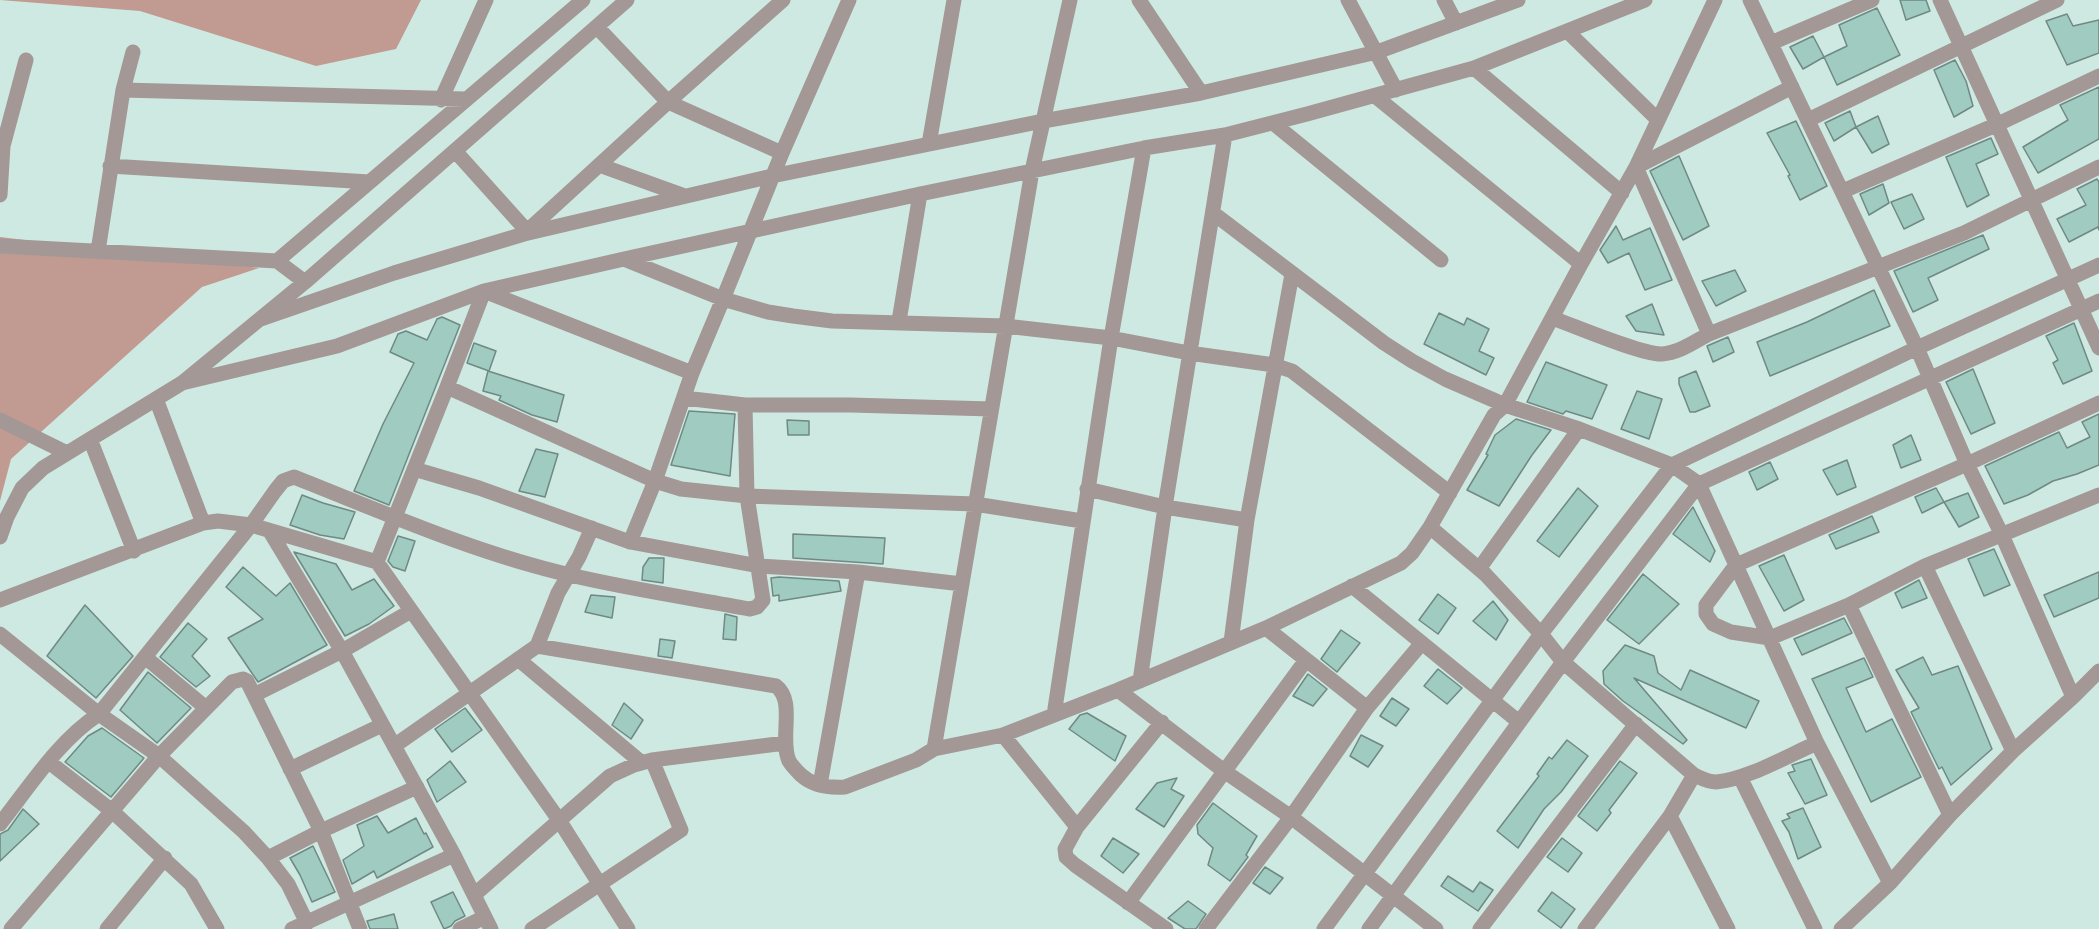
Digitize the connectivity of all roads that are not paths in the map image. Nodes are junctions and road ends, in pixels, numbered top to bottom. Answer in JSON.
{"nodes":[{"id":1,"x":486,"y":0,"type":"edge"},
{"id":2,"x":583,"y":0,"type":"edge"},
{"id":3,"x":627,"y":0,"type":"edge"},
{"id":4,"x":783,"y":0,"type":"edge"},
{"id":5,"x":849,"y":0,"type":"edge"},
{"id":6,"x":954,"y":0,"type":"edge"},
{"id":7,"x":1070,"y":0,"type":"edge"},
{"id":8,"x":1139,"y":0,"type":"edge"},
{"id":9,"x":1348,"y":0,"type":"edge"},
{"id":10,"x":1444,"y":0,"type":"edge"},
{"id":11,"x":1518,"y":0,"type":"edge"},
{"id":12,"x":1646,"y":0,"type":"edge"},
{"id":13,"x":1715,"y":0,"type":"edge"},
{"id":14,"x":1750,"y":0,"type":"edge"},
{"id":15,"x":1872,"y":0,"type":"edge"},
{"id":16,"x":1940,"y":0,"type":"edge"},
{"id":17,"x":2057,"y":0,"type":"edge"},
{"id":18,"x":1456,"y":23,"type":"junction"},
{"id":19,"x":597,"y":27,"type":"junction"},
{"id":20,"x":1568,"y":32,"type":"junction"},
{"id":21,"x":1771,"y":43,"type":"junction"},
{"id":22,"x":1962,"y":46,"type":"junction"},
{"id":23,"x":133,"y":52,"type":"dead end"},
{"id":24,"x":1377,"y":52,"type":"junction"},
{"id":25,"x":26,"y":60,"type":"dead end"},
{"id":26,"x":1474,"y":68,"type":"junction"},
{"id":27,"x":2099,"y":76,"type":"edge"},
{"id":28,"x":1792,"y":87,"type":"junction"},
{"id":29,"x":123,"y":90,"type":"junction"},
{"id":30,"x":1396,"y":90,"type":"junction"},
{"id":31,"x":1201,"y":93,"type":"junction"},
{"id":32,"x":1375,"y":96,"type":"junction"},
{"id":33,"x":465,"y":99,"type":"junction"},
{"id":34,"x":441,"y":100,"type":"junction"},
{"id":35,"x":668,"y":102,"type":"junction"},
{"id":36,"x":1658,"y":120,"type":"junction"},
{"id":37,"x":1808,"y":120,"type":"junction"},
{"id":38,"x":1043,"y":121,"type":"junction"},
{"id":39,"x":1273,"y":123,"type":"junction"},
{"id":40,"x":1998,"y":124,"type":"junction"},
{"id":41,"x":1225,"y":135,"type":"junction"},
{"id":42,"x":929,"y":144,"type":"junction"},
{"id":43,"x":1144,"y":148,"type":"junction"},
{"id":44,"x":456,"y":152,"type":"junction"},
{"id":45,"x":782,"y":153,"type":"junction"},
{"id":46,"x":599,"y":165,"type":"junction"},
{"id":47,"x":110,"y":166,"type":"junction"},
{"id":48,"x":1636,"y":167,"type":"junction"},
{"id":49,"x":2099,"y":167,"type":"edge"},
{"id":50,"x":1032,"y":171,"type":"junction"},
{"id":51,"x":772,"y":177,"type":"junction"},
{"id":52,"x":369,"y":182,"type":"junction"},
{"id":53,"x":1843,"y":191,"type":"junction"},
{"id":54,"x":1622,"y":193,"type":"junction"},
{"id":55,"x":920,"y":194,"type":"junction"},
{"id":56,"x":0,"y":195,"type":"edge"},
{"id":57,"x":685,"y":196,"type":"junction"},
{"id":58,"x":2032,"y":200,"type":"junction"},
{"id":59,"x":1213,"y":213,"type":"junction"},
{"id":60,"x":750,"y":232,"type":"junction"},
{"id":61,"x":526,"y":233,"type":"junction"},
{"id":62,"x":0,"y":246,"type":"edge"},
{"id":63,"x":98,"y":251,"type":"junction"},
{"id":64,"x":624,"y":259,"type":"junction"},
{"id":65,"x":1441,"y":260,"type":"dead end"},
{"id":66,"x":277,"y":261,"type":"junction"},
{"id":67,"x":1581,"y":264,"type":"junction"},
{"id":68,"x":2099,"y":265,"type":"edge"},
{"id":69,"x":1878,"y":268,"type":"junction"},
{"id":70,"x":1292,"y":274,"type":"junction"},
{"id":71,"x":2068,"y":280,"type":"junction"},
{"id":72,"x":305,"y":282,"type":"junction"},
{"id":73,"x":484,"y":291,"type":"junction"},
{"id":74,"x":723,"y":299,"type":"junction"},
{"id":75,"x":2099,"y":301,"type":"edge"},
{"id":76,"x":2082,"y":309,"type":"junction"},
{"id":77,"x":1552,"y":318,"type":"junction"},
{"id":78,"x":261,"y":319,"type":"junction"},
{"id":79,"x":899,"y":321,"type":"junction"},
{"id":80,"x":1005,"y":326,"type":"junction"},
{"id":81,"x":1709,"y":334,"type":"junction"},
{"id":82,"x":1111,"y":338,"type":"junction"},
{"id":83,"x":1917,"y":348,"type":"junction"},
{"id":84,"x":2099,"y":348,"type":"edge"},
{"id":85,"x":1189,"y":353,"type":"junction"},
{"id":86,"x":1274,"y":365,"type":"junction"},
{"id":87,"x":692,"y":373,"type":"junction"},
{"id":88,"x":1930,"y":379,"type":"junction"},
{"id":89,"x":182,"y":383,"type":"junction"},
{"id":90,"x":447,"y":387,"type":"junction"},
{"id":91,"x":684,"y":398,"type":"junction"},
{"id":92,"x":156,"y":399,"type":"junction"},
{"id":93,"x":2099,"y":403,"type":"edge"},
{"id":94,"x":745,"y":405,"type":"junction"},
{"id":95,"x":1505,"y":405,"type":"junction"},
{"id":96,"x":991,"y":409,"type":"junction"},
{"id":97,"x":0,"y":420,"type":"edge"},
{"id":98,"x":1579,"y":429,"type":"junction"},
{"id":99,"x":90,"y":439,"type":"junction"},
{"id":100,"x":67,"y":453,"type":"junction"},
{"id":101,"x":1966,"y":464,"type":"junction"},
{"id":102,"x":1672,"y":465,"type":"junction"},
{"id":103,"x":414,"y":469,"type":"junction"},
{"id":104,"x":655,"y":481,"type":"junction"},
{"id":105,"x":1699,"y":484,"type":"junction"},
{"id":106,"x":1087,"y":489,"type":"junction"},
{"id":107,"x":1450,"y":493,"type":"junction"},
{"id":108,"x":2099,"y":495,"type":"edge"},
{"id":109,"x":747,"y":496,"type":"junction"},
{"id":110,"x":975,"y":504,"type":"junction"},
{"id":111,"x":1165,"y":507,"type":"junction"},
{"id":112,"x":396,"y":518,"type":"junction"},
{"id":113,"x":1082,"y":520,"type":"junction"},
{"id":114,"x":1247,"y":520,"type":"junction"},
{"id":115,"x":203,"y":523,"type":"junction"},
{"id":116,"x":252,"y":525,"type":"junction"},
{"id":117,"x":1430,"y":527,"type":"junction"},
{"id":118,"x":592,"y":528,"type":"junction"},
{"id":119,"x":269,"y":530,"type":"junction"},
{"id":120,"x":2002,"y":535,"type":"junction"},
{"id":121,"x":0,"y":537,"type":"edge"},
{"id":122,"x":630,"y":542,"type":"junction"},
{"id":123,"x":134,"y":551,"type":"junction"},
{"id":124,"x":377,"y":562,"type":"junction"},
{"id":125,"x":1736,"y":565,"type":"junction"},
{"id":126,"x":759,"y":566,"type":"junction"},
{"id":127,"x":1925,"y":566,"type":"junction"},
{"id":128,"x":1479,"y":569,"type":"junction"},
{"id":129,"x":858,"y":572,"type":"junction"},
{"id":130,"x":570,"y":575,"type":"junction"},
{"id":131,"x":962,"y":584,"type":"junction"},
{"id":132,"x":1352,"y":586,"type":"junction"},
{"id":133,"x":0,"y":600,"type":"edge"},
{"id":134,"x":1849,"y":605,"type":"junction"},
{"id":135,"x":411,"y":611,"type":"junction"},
{"id":136,"x":1266,"y":628,"type":"junction"},
{"id":137,"x":0,"y":634,"type":"edge"},
{"id":138,"x":1541,"y":634,"type":"junction"},
{"id":139,"x":1770,"y":639,"type":"junction"},
{"id":140,"x":1231,"y":642,"type":"junction"},
{"id":141,"x":1421,"y":644,"type":"junction"},
{"id":142,"x":537,"y":646,"type":"junction"},
{"id":143,"x":342,"y":651,"type":"junction"},
{"id":144,"x":145,"y":657,"type":"junction"},
{"id":145,"x":518,"y":659,"type":"junction"},
{"id":146,"x":1306,"y":660,"type":"junction"},
{"id":147,"x":1563,"y":662,"type":"junction"},
{"id":148,"x":2099,"y":671,"type":"edge"},
{"id":149,"x":1140,"y":681,"type":"junction"},
{"id":150,"x":1118,"y":690,"type":"junction"},
{"id":151,"x":469,"y":693,"type":"junction"},
{"id":152,"x":254,"y":695,"type":"junction"},
{"id":153,"x":2073,"y":697,"type":"junction"},
{"id":154,"x":1493,"y":700,"type":"junction"},
{"id":155,"x":206,"y":708,"type":"junction"},
{"id":156,"x":1367,"y":708,"type":"junction"},
{"id":157,"x":99,"y":714,"type":"junction"},
{"id":158,"x":1054,"y":715,"type":"junction"},
{"id":159,"x":1162,"y":722,"type":"junction"},
{"id":160,"x":1519,"y":722,"type":"junction"},
{"id":161,"x":1636,"y":724,"type":"junction"},
{"id":162,"x":382,"y":725,"type":"junction"},
{"id":163,"x":1003,"y":735,"type":"junction"},
{"id":164,"x":785,"y":743,"type":"junction"},
{"id":165,"x":1817,"y":743,"type":"junction"},
{"id":166,"x":394,"y":746,"type":"junction"},
{"id":167,"x":934,"y":749,"type":"junction"},
{"id":168,"x":2013,"y":751,"type":"junction"},
{"id":169,"x":159,"y":756,"type":"junction"},
{"id":170,"x":49,"y":762,"type":"junction"},
{"id":171,"x":647,"y":762,"type":"junction"},
{"id":172,"x":290,"y":769,"type":"junction"},
{"id":173,"x":1224,"y":771,"type":"junction"},
{"id":174,"x":1694,"y":775,"type":"junction"},
{"id":175,"x":1740,"y":777,"type":"junction"},
{"id":176,"x":820,"y":785,"type":"junction"},
{"id":177,"x":417,"y":787,"type":"junction"},
{"id":178,"x":112,"y":811,"type":"junction"},
{"id":179,"x":1950,"y":815,"type":"junction"},
{"id":180,"x":1670,"y":816,"type":"junction"},
{"id":181,"x":1291,"y":817,"type":"junction"},
{"id":182,"x":559,"y":820,"type":"junction"},
{"id":183,"x":0,"y":824,"type":"edge"},
{"id":184,"x":1077,"y":827,"type":"junction"},
{"id":185,"x":321,"y":831,"type":"junction"},
{"id":186,"x":454,"y":855,"type":"junction"},
{"id":187,"x":165,"y":858,"type":"junction"},
{"id":188,"x":268,"y":858,"type":"junction"},
{"id":189,"x":1364,"y":875,"type":"junction"},
{"id":190,"x":1890,"y":883,"type":"junction"},
{"id":191,"x":601,"y":885,"type":"junction"},
{"id":192,"x":474,"y":895,"type":"junction"},
{"id":193,"x":1393,"y":897,"type":"junction"},
{"id":194,"x":350,"y":902,"type":"junction"},
{"id":195,"x":1128,"y":903,"type":"junction"},
{"id":196,"x":307,"y":923,"type":"junction"},
{"id":197,"x":488,"y":923,"type":"edge"},
{"id":198,"x":11,"y":929,"type":"edge"},
{"id":199,"x":107,"y":929,"type":"edge"},
{"id":200,"x":217,"y":929,"type":"edge"},
{"id":201,"x":292,"y":929,"type":"edge"},
{"id":202,"x":360,"y":929,"type":"edge"},
{"id":203,"x":460,"y":929,"type":"edge"},
{"id":204,"x":532,"y":929,"type":"edge"},
{"id":205,"x":628,"y":929,"type":"edge"},
{"id":206,"x":1166,"y":929,"type":"edge"},
{"id":207,"x":1206,"y":929,"type":"edge"},
{"id":208,"x":1324,"y":929,"type":"edge"},
{"id":209,"x":1369,"y":929,"type":"edge"},
{"id":210,"x":1436,"y":929,"type":"edge"},
{"id":211,"x":1480,"y":929,"type":"edge"},
{"id":212,"x":1585,"y":929,"type":"edge"},
{"id":213,"x":1728,"y":929,"type":"edge"},
{"id":214,"x":1815,"y":929,"type":"edge"},
{"id":215,"x":1841,"y":929,"type":"edge"}],
"edges":[{"from":1,"to":34,"type":"street"},
{"from":2,"to":33,"type":"street"},
{"from":3,"to":19,"type":"street"},
{"from":4,"to":35,"type":"street"},
{"from":5,"to":45,"type":"street"},
{"from":6,"to":42,"type":"street"},
{"from":7,"to":38,"type":"street"},
{"from":8,"to":31,"type":"street"},
{"from":9,"to":24,"type":"street"},
{"from":10,"to":18,"type":"street"},
{"from":11,"to":18,"type":"street"},
{"from":12,"to":20,"type":"street"},
{"from":13,"to":36,"type":"street"},
{"from":14,"to":21,"type":"street"},
{"from":15,"to":21,"type":"street"},
{"from":16,"to":22,"type":"street"},
{"from":17,"to":22,"type":"street"},
{"from":18,"to":24,"type":"street"},
{"from":19,"to":35,"type":"street"},
{"from":19,"to":44,"type":"street"},
{"from":20,"to":26,"type":"street"},
{"from":20,"to":36,"type":"street"},
{"from":21,"to":28,"type":"street"},
{"from":22,"to":37,"type":"street"},
{"from":22,"to":40,"type":"street"},
{"from":23,"to":29,"type":"street"},
{"from":24,"to":30,"type":"street"},
{"from":24,"to":31,"type":"street"},
{"from":25,"to":56,"type":"street"},
{"from":26,"to":30,"type":"street"},
{"from":26,"to":54,"type":"street"},
{"from":27,"to":40,"type":"street"},
{"from":28,"to":37,"type":"street"},
{"from":28,"to":48,"type":"street"},
{"from":29,"to":34,"type":"street"},
{"from":29,"to":47,"type":"street"},
{"from":30,"to":32,"type":"street"},
{"from":31,"to":38,"type":"street"},
{"from":32,"to":39,"type":"street"},
{"from":32,"to":67,"type":"street"},
{"from":33,"to":34,"type":"street"},
{"from":33,"to":52,"type":"street"},
{"from":35,"to":45,"type":"street"},
{"from":35,"to":46,"type":"street"},
{"from":36,"to":48,"type":"street"},
{"from":37,"to":53,"type":"street"},
{"from":38,"to":42,"type":"street"},
{"from":38,"to":50,"type":"street"},
{"from":39,"to":41,"type":"street"},
{"from":39,"to":65,"type":"street"},
{"from":40,"to":53,"type":"street"},
{"from":40,"to":58,"type":"street"},
{"from":41,"to":43,"type":"street"},
{"from":41,"to":59,"type":"street"},
{"from":42,"to":51,"type":"street"},
{"from":43,"to":50,"type":"street"},
{"from":43,"to":82,"type":"street"},
{"from":44,"to":61,"type":"street"},
{"from":44,"to":72,"type":"street"},
{"from":45,"to":51,"type":"street"},
{"from":46,"to":57,"type":"street"},
{"from":46,"to":61,"type":"street"},
{"from":47,"to":52,"type":"street"},
{"from":47,"to":63,"type":"street"},
{"from":48,"to":54,"type":"street"},
{"from":48,"to":81,"type":"street"},
{"from":49,"to":58,"type":"street"},
{"from":50,"to":55,"type":"street"},
{"from":50,"to":80,"type":"street"},
{"from":51,"to":57,"type":"street"},
{"from":51,"to":60,"type":"street"},
{"from":52,"to":66,"type":"street"},
{"from":53,"to":69,"type":"street"},
{"from":54,"to":67,"type":"street"},
{"from":55,"to":60,"type":"street"},
{"from":55,"to":79,"type":"street"},
{"from":57,"to":61,"type":"street"},
{"from":58,"to":69,"type":"street"},
{"from":58,"to":71,"type":"street"},
{"from":59,"to":70,"type":"street"},
{"from":59,"to":85,"type":"street"},
{"from":60,"to":64,"type":"street"},
{"from":60,"to":74,"type":"street"},
{"from":61,"to":78,"type":"street"},
{"from":62,"to":63,"type":"street"},
{"from":63,"to":66,"type":"street"},
{"from":64,"to":73,"type":"street"},
{"from":64,"to":74,"type":"street"},
{"from":66,"to":72,"type":"street"},
{"from":67,"to":77,"type":"street"},
{"from":68,"to":71,"type":"street"},
{"from":69,"to":81,"type":"street"},
{"from":69,"to":83,"type":"street"},
{"from":70,"to":86,"type":"street"},
{"from":70,"to":95,"type":"street"},
{"from":71,"to":76,"type":"street"},
{"from":71,"to":83,"type":"street"},
{"from":72,"to":78,"type":"street"},
{"from":73,"to":87,"type":"street"},
{"from":73,"to":89,"type":"street"},
{"from":73,"to":90,"type":"street"},
{"from":74,"to":79,"type":"street"},
{"from":74,"to":87,"type":"street"},
{"from":75,"to":76,"type":"street"},
{"from":76,"to":84,"type":"street"},
{"from":76,"to":88,"type":"street"},
{"from":77,"to":81,"type":"street"},
{"from":77,"to":95,"type":"street"},
{"from":78,"to":89,"type":"street"},
{"from":79,"to":80,"type":"street"},
{"from":80,"to":82,"type":"street"},
{"from":80,"to":96,"type":"street"},
{"from":82,"to":85,"type":"street"},
{"from":82,"to":106,"type":"street"},
{"from":83,"to":88,"type":"street"},
{"from":83,"to":102,"type":"street"},
{"from":85,"to":86,"type":"street"},
{"from":85,"to":111,"type":"street"},
{"from":86,"to":107,"type":"street"},
{"from":86,"to":114,"type":"street"},
{"from":87,"to":91,"type":"street"},
{"from":88,"to":101,"type":"street"},
{"from":88,"to":105,"type":"street"},
{"from":89,"to":92,"type":"street"},
{"from":90,"to":103,"type":"street"},
{"from":90,"to":104,"type":"street"},
{"from":91,"to":94,"type":"street"},
{"from":91,"to":104,"type":"street"},
{"from":92,"to":99,"type":"street"},
{"from":92,"to":115,"type":"street"},
{"from":93,"to":101,"type":"street"},
{"from":94,"to":96,"type":"street"},
{"from":94,"to":109,"type":"street"},
{"from":95,"to":98,"type":"street"},
{"from":95,"to":107,"type":"street"},
{"from":96,"to":110,"type":"street"},
{"from":97,"to":100,"type":"street"},
{"from":98,"to":102,"type":"street"},
{"from":98,"to":128,"type":"street"},
{"from":99,"to":100,"type":"street"},
{"from":99,"to":123,"type":"street"},
{"from":100,"to":121,"type":"street"},
{"from":101,"to":120,"type":"street"},
{"from":101,"to":125,"type":"street"},
{"from":102,"to":105,"type":"street"},
{"from":102,"to":138,"type":"street"},
{"from":103,"to":112,"type":"street"},
{"from":103,"to":118,"type":"street"},
{"from":104,"to":109,"type":"street"},
{"from":104,"to":122,"type":"street"},
{"from":105,"to":125,"type":"street"},
{"from":105,"to":147,"type":"street"},
{"from":106,"to":111,"type":"street"},
{"from":106,"to":113,"type":"street"},
{"from":107,"to":117,"type":"street"},
{"from":108,"to":120,"type":"street"},
{"from":109,"to":110,"type":"street"},
{"from":109,"to":126,"type":"street"},
{"from":110,"to":113,"type":"street"},
{"from":110,"to":131,"type":"street"},
{"from":111,"to":114,"type":"street"},
{"from":111,"to":149,"type":"street"},
{"from":112,"to":116,"type":"street"},
{"from":112,"to":124,"type":"street"},
{"from":112,"to":130,"type":"street"},
{"from":113,"to":158,"type":"street"},
{"from":114,"to":140,"type":"street"},
{"from":115,"to":116,"type":"street"},
{"from":115,"to":123,"type":"street"},
{"from":116,"to":119,"type":"street"},
{"from":116,"to":144,"type":"street"},
{"from":117,"to":128,"type":"street"},
{"from":117,"to":132,"type":"street"},
{"from":118,"to":122,"type":"street"},
{"from":118,"to":130,"type":"street"},
{"from":119,"to":124,"type":"street"},
{"from":119,"to":143,"type":"street"},
{"from":120,"to":127,"type":"street"},
{"from":120,"to":153,"type":"street"},
{"from":122,"to":126,"type":"street"},
{"from":123,"to":133,"type":"street"},
{"from":124,"to":135,"type":"street"},
{"from":125,"to":139,"type":"street"},
{"from":125,"to":139,"type":"street"},
{"from":126,"to":129,"type":"street"},
{"from":126,"to":130,"type":"street"},
{"from":127,"to":134,"type":"street"},
{"from":127,"to":168,"type":"street"},
{"from":128,"to":138,"type":"street"},
{"from":129,"to":131,"type":"street"},
{"from":129,"to":176,"type":"street"},
{"from":130,"to":142,"type":"street"},
{"from":131,"to":167,"type":"street"},
{"from":132,"to":136,"type":"street"},
{"from":132,"to":141,"type":"street"},
{"from":134,"to":139,"type":"street"},
{"from":134,"to":179,"type":"street"},
{"from":135,"to":143,"type":"street"},
{"from":135,"to":151,"type":"street"},
{"from":136,"to":140,"type":"street"},
{"from":136,"to":146,"type":"street"},
{"from":137,"to":157,"type":"street"},
{"from":138,"to":147,"type":"street"},
{"from":138,"to":154,"type":"street"},
{"from":139,"to":165,"type":"street"},
{"from":140,"to":149,"type":"street"},
{"from":141,"to":154,"type":"street"},
{"from":141,"to":156,"type":"street"},
{"from":142,"to":145,"type":"street"},
{"from":142,"to":164,"type":"street"},
{"from":143,"to":152,"type":"street"},
{"from":143,"to":162,"type":"street"},
{"from":144,"to":155,"type":"street"},
{"from":144,"to":157,"type":"street"},
{"from":145,"to":151,"type":"street"},
{"from":145,"to":171,"type":"street"},
{"from":146,"to":156,"type":"street"},
{"from":146,"to":173,"type":"street"},
{"from":147,"to":160,"type":"street"},
{"from":147,"to":161,"type":"street"},
{"from":148,"to":153,"type":"street"},
{"from":149,"to":150,"type":"street"},
{"from":150,"to":158,"type":"street"},
{"from":150,"to":159,"type":"street"},
{"from":151,"to":166,"type":"street"},
{"from":151,"to":182,"type":"street"},
{"from":152,"to":155,"type":"street"},
{"from":152,"to":172,"type":"street"},
{"from":153,"to":168,"type":"street"},
{"from":154,"to":160,"type":"street"},
{"from":154,"to":189,"type":"street"},
{"from":155,"to":169,"type":"street"},
{"from":156,"to":181,"type":"street"},
{"from":157,"to":169,"type":"street"},
{"from":157,"to":170,"type":"street"},
{"from":158,"to":163,"type":"street"},
{"from":159,"to":173,"type":"street"},
{"from":159,"to":184,"type":"street"},
{"from":160,"to":193,"type":"street"},
{"from":161,"to":174,"type":"street"},
{"from":161,"to":211,"type":"street"},
{"from":162,"to":166,"type":"street"},
{"from":162,"to":172,"type":"street"},
{"from":163,"to":167,"type":"street"},
{"from":163,"to":184,"type":"street"},
{"from":164,"to":171,"type":"street"},
{"from":164,"to":176,"type":"street"},
{"from":165,"to":175,"type":"street"},
{"from":165,"to":190,"type":"street"},
{"from":166,"to":177,"type":"street"},
{"from":167,"to":176,"type":"street"},
{"from":168,"to":179,"type":"street"},
{"from":169,"to":178,"type":"street"},
{"from":169,"to":188,"type":"street"},
{"from":170,"to":178,"type":"street"},
{"from":170,"to":183,"type":"street"},
{"from":171,"to":182,"type":"street"},
{"from":171,"to":191,"type":"street"},
{"from":172,"to":185,"type":"street"},
{"from":173,"to":181,"type":"street"},
{"from":173,"to":195,"type":"street"},
{"from":174,"to":175,"type":"street"},
{"from":174,"to":180,"type":"street"},
{"from":175,"to":214,"type":"street"},
{"from":177,"to":185,"type":"street"},
{"from":177,"to":186,"type":"street"},
{"from":178,"to":187,"type":"street"},
{"from":178,"to":198,"type":"street"},
{"from":179,"to":190,"type":"street"},
{"from":180,"to":212,"type":"street"},
{"from":180,"to":213,"type":"street"},
{"from":181,"to":189,"type":"street"},
{"from":181,"to":207,"type":"street"},
{"from":182,"to":191,"type":"street"},
{"from":182,"to":192,"type":"street"},
{"from":184,"to":195,"type":"street"},
{"from":185,"to":188,"type":"street"},
{"from":185,"to":194,"type":"street"},
{"from":186,"to":192,"type":"street"},
{"from":186,"to":194,"type":"street"},
{"from":187,"to":199,"type":"street"},
{"from":187,"to":200,"type":"street"},
{"from":188,"to":196,"type":"street"},
{"from":189,"to":193,"type":"street"},
{"from":189,"to":208,"type":"street"},
{"from":190,"to":215,"type":"street"},
{"from":191,"to":204,"type":"street"},
{"from":191,"to":205,"type":"street"},
{"from":192,"to":197,"type":"street"},
{"from":193,"to":209,"type":"street"},
{"from":193,"to":210,"type":"street"},
{"from":194,"to":196,"type":"street"},
{"from":194,"to":202,"type":"street"},
{"from":195,"to":206,"type":"street"},
{"from":196,"to":201,"type":"street"},
{"from":197,"to":203,"type":"street"}]}
